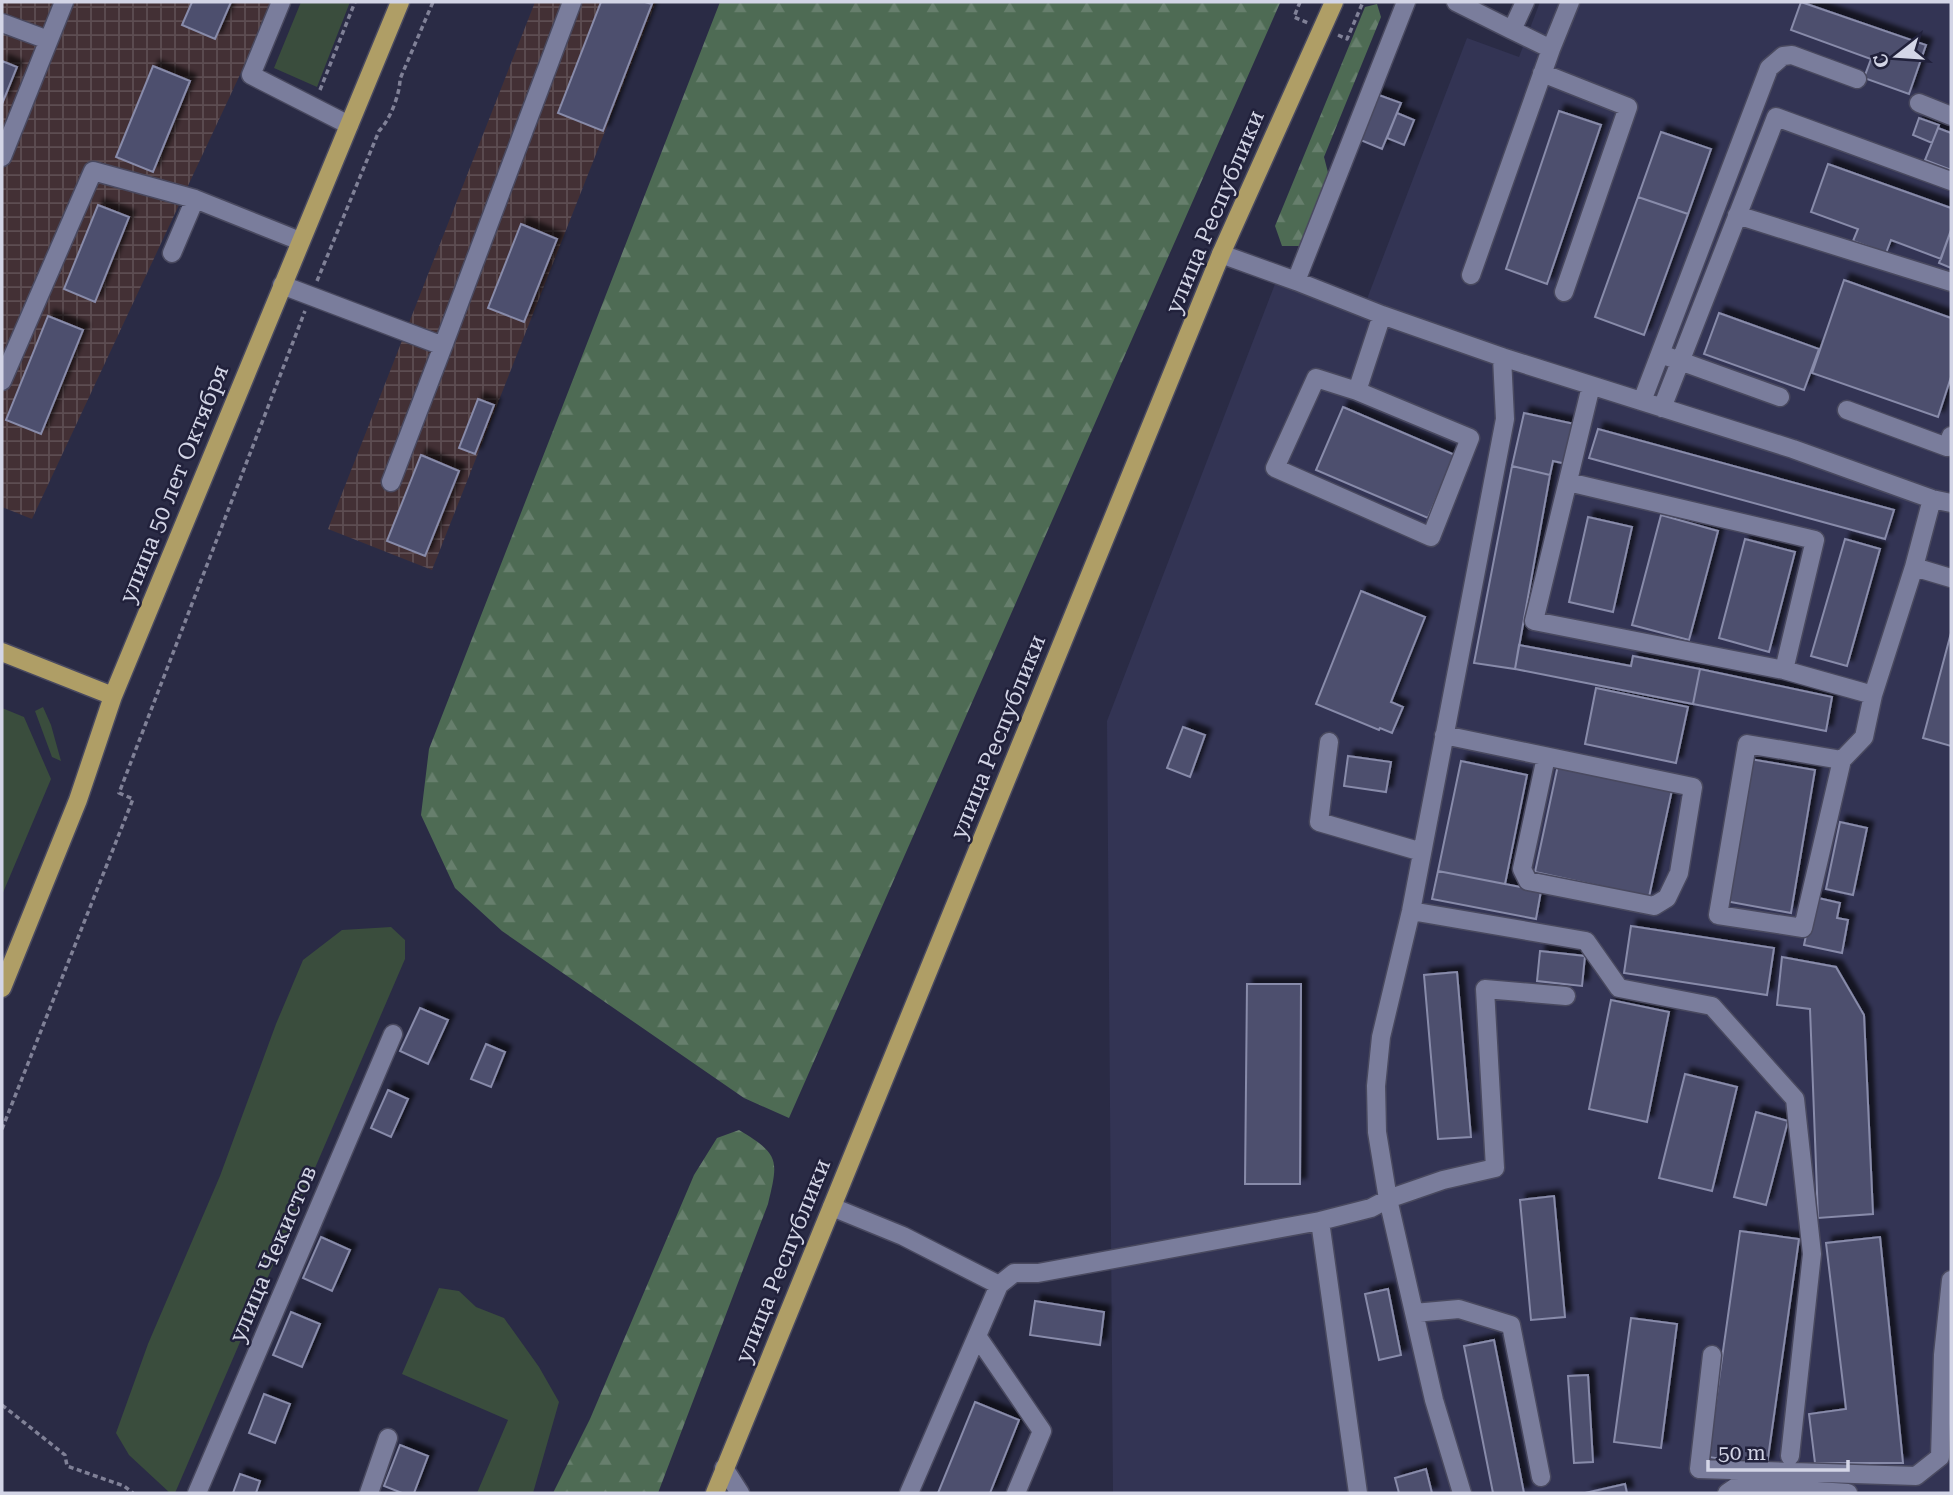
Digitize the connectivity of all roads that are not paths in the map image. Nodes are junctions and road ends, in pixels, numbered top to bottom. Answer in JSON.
{"nodes":[{"id":1,"x":64,"y":2,"type":"edge"},
{"id":2,"x":281,"y":2,"type":"edge"},
{"id":3,"x":400,"y":2,"type":"edge"},
{"id":4,"x":572,"y":2,"type":"edge"},
{"id":5,"x":1334,"y":2,"type":"edge"},
{"id":6,"x":1406,"y":2,"type":"edge"},
{"id":7,"x":1456,"y":2,"type":"edge"},
{"id":8,"x":1525,"y":2,"type":"edge"},
{"id":9,"x":1570,"y":2,"type":"edge"},
{"id":10,"x":2,"y":23,"type":"edge"},
{"id":11,"x":1512,"y":30,"type":"junction"},
{"id":12,"x":48,"y":40,"type":"junction"},
{"id":13,"x":1551,"y":48,"type":"junction"},
{"id":14,"x":1542,"y":73,"type":"junction"},
{"id":15,"x":1857,"y":79,"type":"dead end"},
{"id":16,"x":1919,"y":103,"type":"dead end"},
{"id":17,"x":1951,"y":116,"type":"edge"},
{"id":18,"x":349,"y":125,"type":"junction"},
{"id":19,"x":2,"y":157,"type":"edge"},
{"id":20,"x":1951,"y":181,"type":"edge"},
{"id":21,"x":195,"y":199,"type":"junction"},
{"id":22,"x":1737,"y":215,"type":"junction"},
{"id":23,"x":300,"y":241,"type":"junction"},
{"id":24,"x":172,"y":253,"type":"dead end"},
{"id":25,"x":1221,"y":254,"type":"junction"},
{"id":26,"x":1471,"y":275,"type":"dead end"},
{"id":27,"x":1296,"y":281,"type":"junction"},
{"id":28,"x":1951,"y":282,"type":"edge"},
{"id":29,"x":282,"y":285,"type":"junction"},
{"id":30,"x":1564,"y":292,"type":"dead end"},
{"id":31,"x":1382,"y":315,"type":"junction"},
{"id":32,"x":443,"y":346,"type":"junction"},
{"id":33,"x":1659,"y":354,"type":"junction"},
{"id":34,"x":1502,"y":357,"type":"junction"},
{"id":35,"x":1679,"y":361,"type":"junction"},
{"id":36,"x":2,"y":381,"type":"edge"},
{"id":37,"x":1591,"y":386,"type":"junction"},
{"id":38,"x":1356,"y":391,"type":"junction"},
{"id":39,"x":1780,"y":397,"type":"dead end"},
{"id":40,"x":1642,"y":401,"type":"junction"},
{"id":41,"x":1662,"y":408,"type":"junction"},
{"id":42,"x":1847,"y":410,"type":"dead end"},
{"id":43,"x":1951,"y":436,"type":"edge"},
{"id":44,"x":391,"y":482,"type":"dead end"},
{"id":45,"x":1568,"y":482,"type":"junction"},
{"id":46,"x":1931,"y":499,"type":"junction"},
{"id":47,"x":1951,"y":503,"type":"edge"},
{"id":48,"x":1914,"y":566,"type":"junction"},
{"id":49,"x":1951,"y":578,"type":"edge"},
{"id":50,"x":2,"y":652,"type":"edge"},
{"id":51,"x":1784,"y":670,"type":"junction"},
{"id":52,"x":1873,"y":695,"type":"junction"},
{"id":53,"x":113,"y":696,"type":"junction"},
{"id":54,"x":1444,"y":736,"type":"junction"},
{"id":55,"x":1329,"y":742,"type":"dead end"},
{"id":56,"x":1546,"y":757,"type":"junction"},
{"id":57,"x":1842,"y":760,"type":"junction"},
{"id":58,"x":1422,"y":852,"type":"junction"},
{"id":59,"x":1411,"y":912,"type":"junction"},
{"id":60,"x":3,"y":979,"type":"edge"},
{"id":61,"x":1566,"y":996,"type":"dead end"},
{"id":62,"x":393,"y":1034,"type":"dead end"},
{"id":63,"x":1388,"y":1199,"type":"junction"},
{"id":64,"x":832,"y":1207,"type":"junction"},
{"id":65,"x":1320,"y":1221,"type":"junction"},
{"id":66,"x":1951,"y":1280,"type":"edge"},
{"id":67,"x":999,"y":1285,"type":"junction"},
{"id":68,"x":1414,"y":1313,"type":"junction"},
{"id":69,"x":976,"y":1336,"type":"junction"},
{"id":70,"x":1712,"y":1355,"type":"dead end"},
{"id":71,"x":388,"y":1438,"type":"dead end"},
{"id":72,"x":1790,"y":1456,"type":"dead end"},
{"id":73,"x":724,"y":1468,"type":"junction"},
{"id":74,"x":1541,"y":1477,"type":"dead end"},
{"id":75,"x":197,"y":1493,"type":"edge"},
{"id":76,"x":369,"y":1493,"type":"edge"},
{"id":77,"x":715,"y":1493,"type":"edge"},
{"id":78,"x":740,"y":1493,"type":"edge"},
{"id":79,"x":909,"y":1493,"type":"edge"},
{"id":80,"x":1016,"y":1493,"type":"edge"},
{"id":81,"x":1358,"y":1493,"type":"edge"},
{"id":82,"x":1462,"y":1493,"type":"edge"},
{"id":83,"x":1727,"y":1493,"type":"edge"},
{"id":84,"x":1848,"y":1493,"type":"edge"}],
"edges":[{"from":1,"to":12,"type":"street"},
{"from":2,"to":18,"type":"street"},
{"from":3,"to":18,"type":"main road","name":"улица 50 лет Октября"},
{"from":4,"to":32,"type":"street"},
{"from":5,"to":25,"type":"main road","name":"улица Республики"},
{"from":6,"to":27,"type":"street"},
{"from":7,"to":11,"type":"street"},
{"from":8,"to":11,"type":"street"},
{"from":9,"to":13,"type":"street"},
{"from":10,"to":12,"type":"street"},
{"from":11,"to":13,"type":"street"},
{"from":12,"to":19,"type":"street"},
{"from":13,"to":14,"type":"street"},
{"from":14,"to":26,"type":"street"},
{"from":14,"to":30,"type":"street"},
{"from":15,"to":33,"type":"street"},
{"from":16,"to":17,"type":"street"},
{"from":18,"to":23,"type":"main road","name":"улица 50 лет Октября"},
{"from":20,"to":22,"type":"street"},
{"from":21,"to":23,"type":"street"},
{"from":21,"to":24,"type":"street"},
{"from":21,"to":36,"type":"street"},
{"from":22,"to":28,"type":"street"},
{"from":22,"to":35,"type":"street"},
{"from":23,"to":29,"type":"main road","name":"улица 50 лет Октября"},
{"from":25,"to":27,"type":"street"},
{"from":25,"to":64,"type":"main road","name":"улица Республики"},
{"from":27,"to":31,"type":"street"},
{"from":29,"to":32,"type":"street"},
{"from":29,"to":53,"type":"main road","name":"улица 50 лет Октября"},
{"from":31,"to":34,"type":"street"},
{"from":31,"to":38,"type":"street"},
{"from":32,"to":44,"type":"street"},
{"from":33,"to":35,"type":"street"},
{"from":33,"to":40,"type":"street"},
{"from":34,"to":37,"type":"street"},
{"from":34,"to":54,"type":"street"},
{"from":35,"to":39,"type":"street"},
{"from":35,"to":41,"type":"street"},
{"from":37,"to":40,"type":"street"},
{"from":37,"to":45,"type":"street"},
{"from":38,"to":38,"type":"street"},
{"from":40,"to":41,"type":"street"},
{"from":41,"to":46,"type":"street"},
{"from":42,"to":43,"type":"street"},
{"from":45,"to":51,"type":"street"},
{"from":45,"to":51,"type":"street"},
{"from":46,"to":47,"type":"street"},
{"from":46,"to":48,"type":"street"},
{"from":48,"to":49,"type":"street"},
{"from":48,"to":52,"type":"street"},
{"from":50,"to":53,"type":"main road"},
{"from":51,"to":52,"type":"street"},
{"from":52,"to":57,"type":"street"},
{"from":53,"to":60,"type":"main road","name":"улица 50 лет Октября"},
{"from":54,"to":56,"type":"street"},
{"from":54,"to":58,"type":"street"},
{"from":55,"to":58,"type":"street"},
{"from":56,"to":56,"type":"street"},
{"from":57,"to":57,"type":"street"},
{"from":58,"to":59,"type":"street"},
{"from":59,"to":63,"type":"street"},
{"from":59,"to":72,"type":"street"},
{"from":61,"to":63,"type":"street"},
{"from":62,"to":75,"type":"street","name":"улица Чекистов"},
{"from":63,"to":65,"type":"street"},
{"from":63,"to":68,"type":"street"},
{"from":64,"to":67,"type":"street"},
{"from":64,"to":73,"type":"main road","name":"улица Республики"},
{"from":65,"to":67,"type":"street"},
{"from":65,"to":81,"type":"street"},
{"from":66,"to":70,"type":"street"},
{"from":67,"to":69,"type":"street"},
{"from":68,"to":74,"type":"street"},
{"from":68,"to":82,"type":"street"},
{"from":69,"to":79,"type":"street"},
{"from":69,"to":80,"type":"street"},
{"from":71,"to":76,"type":"street"},
{"from":73,"to":77,"type":"main road","name":"улица Республики"},
{"from":73,"to":78,"type":"street"},
{"from":83,"to":84,"type":"street"}]}
